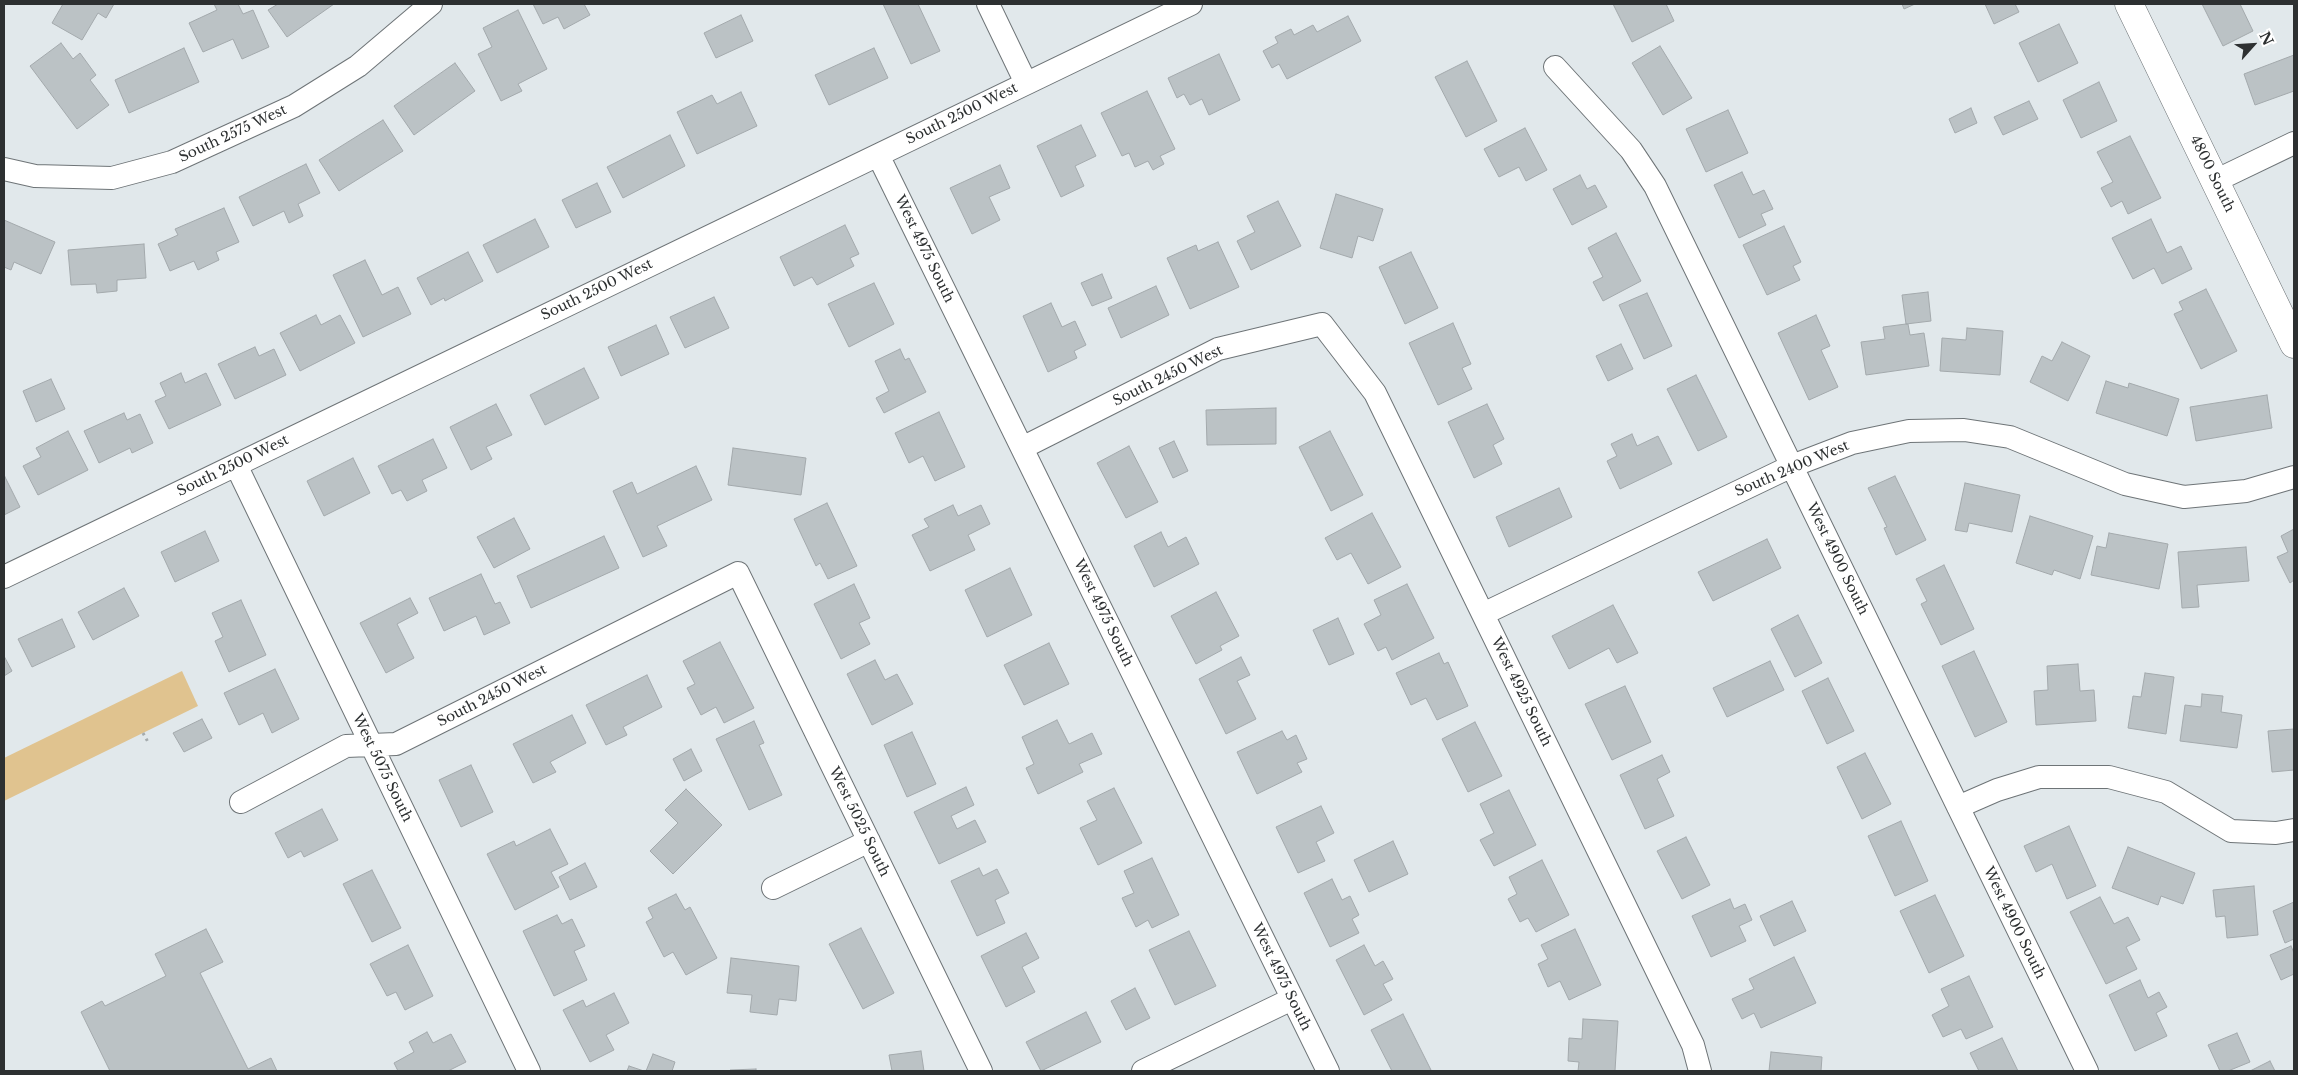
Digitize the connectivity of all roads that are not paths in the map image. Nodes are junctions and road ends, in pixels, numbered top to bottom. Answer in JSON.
{"nodes":[{"id":1,"x":431,"y":4,"type":"edge"},
{"id":2,"x":988,"y":4,"type":"edge"},
{"id":3,"x":1191,"y":4,"type":"edge"},
{"id":4,"x":2129,"y":4,"type":"edge"},
{"id":5,"x":1555,"y":68,"type":"dead end"},
{"id":6,"x":1026,"y":83,"type":"junction"},
{"id":7,"x":2294,"y":143,"type":"edge"},
{"id":8,"x":878,"y":155,"type":"junction"},
{"id":9,"x":4,"y":169,"type":"edge"},
{"id":10,"x":2215,"y":181,"type":"junction"},
{"id":11,"x":1322,"y":324,"type":"joint"},
{"id":12,"x":2294,"y":344,"type":"edge"},
{"id":13,"x":1022,"y":448,"type":"junction"},
{"id":14,"x":236,"y":465,"type":"junction"},
{"id":15,"x":1792,"y":466,"type":"junction"},
{"id":16,"x":2294,"y":476,"type":"edge"},
{"id":17,"x":738,"y":573,"type":"joint"},
{"id":18,"x":4,"y":577,"type":"edge"},
{"id":19,"x":1483,"y":614,"type":"junction"},
{"id":20,"x":372,"y":746,"type":"junction"},
{"id":21,"x":242,"y":802,"type":"dead end"},
{"id":22,"x":1958,"y":808,"type":"junction"},
{"id":23,"x":2294,"y":830,"type":"edge"},
{"id":24,"x":868,"y":841,"type":"junction"},
{"id":25,"x":773,"y":888,"type":"dead end"},
{"id":26,"x":1292,"y":999,"type":"junction"},
{"id":27,"x":529,"y":1071,"type":"edge"},
{"id":28,"x":981,"y":1071,"type":"edge"},
{"id":29,"x":1143,"y":1071,"type":"edge"},
{"id":30,"x":1328,"y":1071,"type":"edge"},
{"id":31,"x":1700,"y":1071,"type":"edge"},
{"id":32,"x":2087,"y":1071,"type":"edge"}],
"edges":[{"from":1,"to":9,"type":"street","name":"South 2575 West"},
{"from":2,"to":6,"type":"street"},
{"from":3,"to":6,"type":"street","name":"South 2500 West"},
{"from":4,"to":10,"type":"main road","name":"4800 South"},
{"from":5,"to":15,"type":"street","name":"West 4900 South"},
{"from":6,"to":8,"type":"street","name":"South 2500 West"},
{"from":7,"to":10,"type":"street"},
{"from":8,"to":13,"type":"street","name":"West 4975 South"},
{"from":8,"to":14,"type":"street","name":"South 2500 West"},
{"from":10,"to":12,"type":"main road","name":"4800 South"},
{"from":11,"to":13,"type":"street","name":"South 2450 West"},
{"from":11,"to":19,"type":"street","name":"West 4925 South"},
{"from":13,"to":26,"type":"street","name":"West 4975 South"},
{"from":14,"to":18,"type":"street","name":"South 2500 West"},
{"from":14,"to":20,"type":"street","name":"West 5075 South"},
{"from":15,"to":16,"type":"street","name":"South 2400 West"},
{"from":15,"to":19,"type":"street","name":"South 2400 West"},
{"from":15,"to":22,"type":"street","name":"West 4900 South"},
{"from":17,"to":20,"type":"street","name":"South 2450 West"},
{"from":17,"to":24,"type":"street","name":"West 5025 South"},
{"from":19,"to":31,"type":"street","name":"West 4925 South"},
{"from":20,"to":21,"type":"street","name":"South 2450 West"},
{"from":20,"to":27,"type":"street","name":"West 5075 South"},
{"from":22,"to":23,"type":"street"},
{"from":22,"to":32,"type":"street","name":"West 4900 South"},
{"from":24,"to":25,"type":"street"},
{"from":24,"to":28,"type":"street","name":"West 5025 South"},
{"from":26,"to":29,"type":"street"},
{"from":26,"to":30,"type":"street","name":"West 4975 South"}]}
